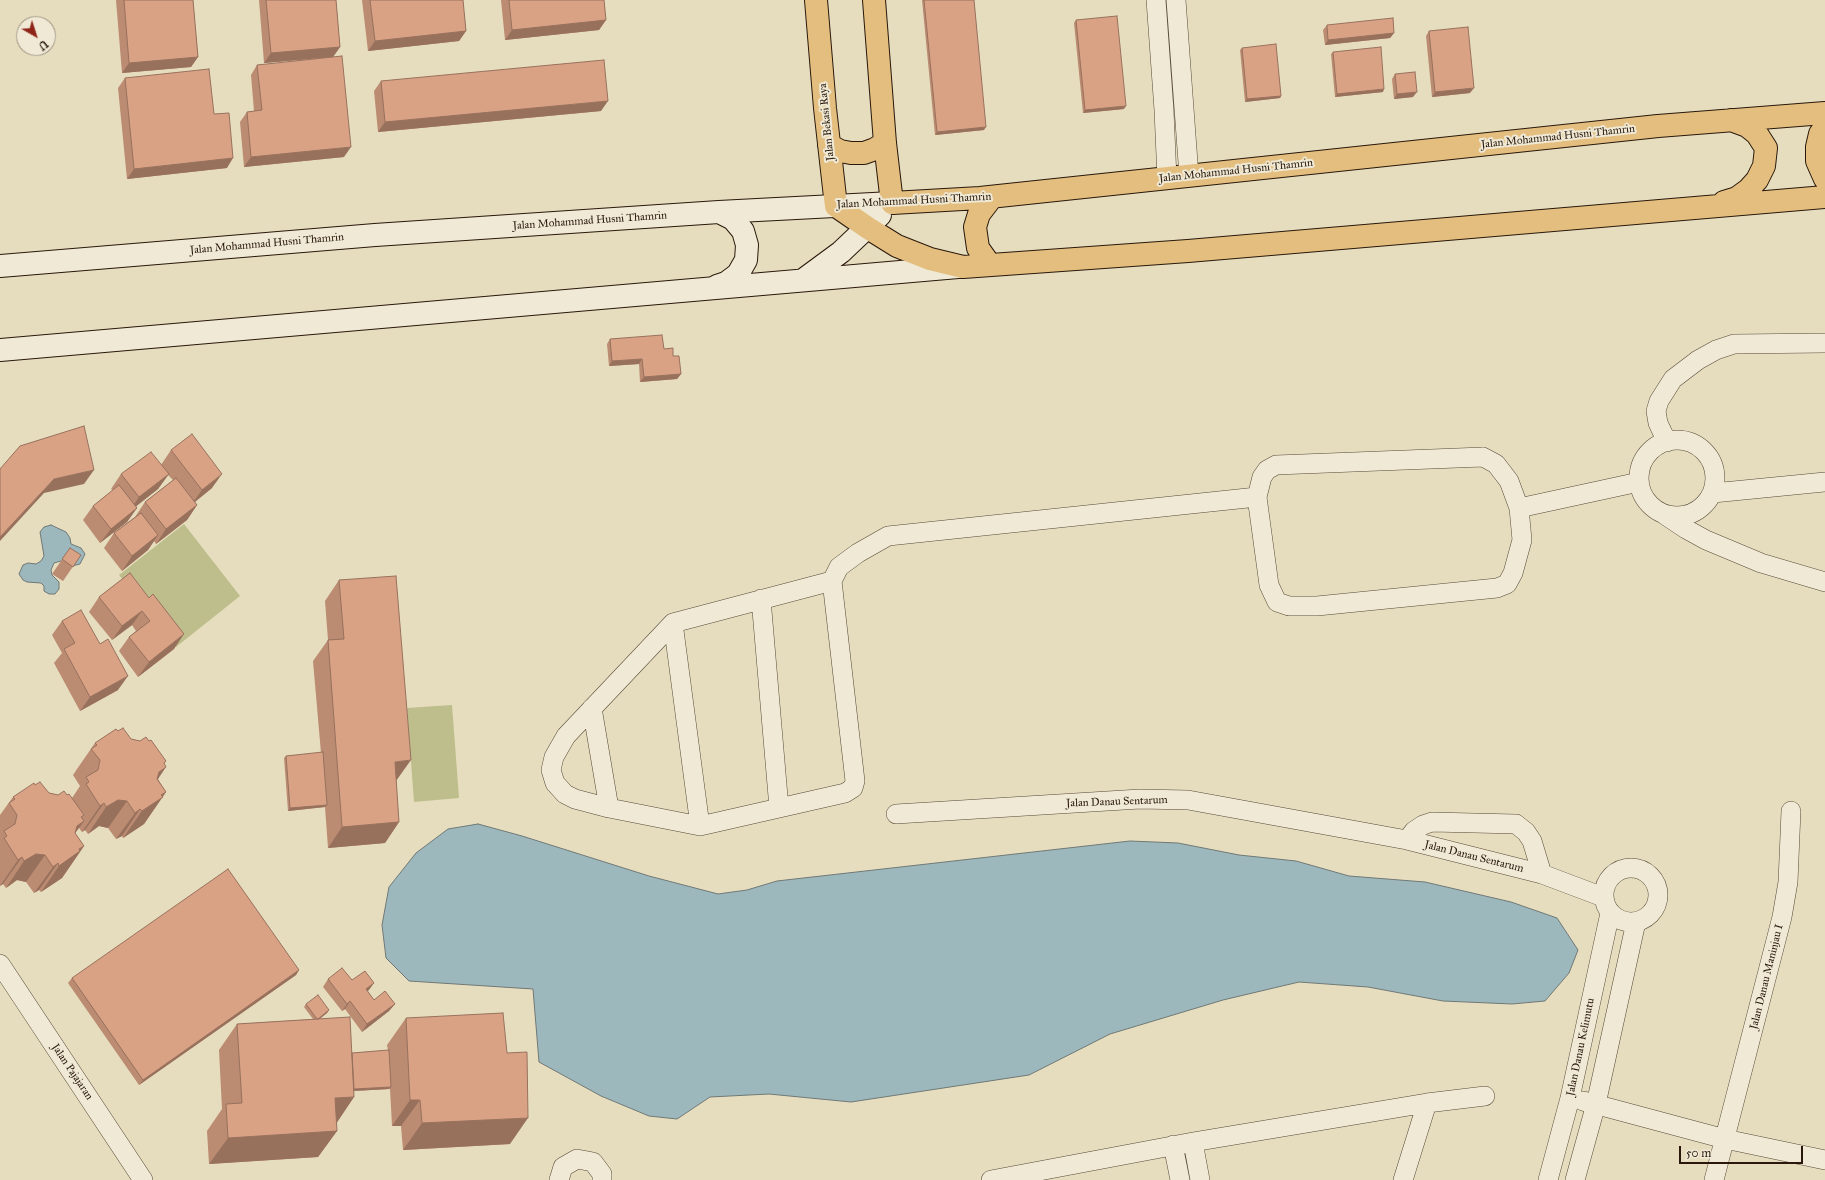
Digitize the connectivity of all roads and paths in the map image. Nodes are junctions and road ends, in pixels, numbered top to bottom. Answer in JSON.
{"nodes":[{"id":1,"x":816,"y":0,"type":"edge"},
{"id":2,"x":874,"y":0,"type":"edge"},
{"id":3,"x":1156,"y":0,"type":"edge"},
{"id":4,"x":1176,"y":0,"type":"edge"},
{"id":5,"x":1825,"y":113,"type":"edge"},
{"id":6,"x":1731,"y":120,"type":"junction"},
{"id":7,"x":1825,"y":127,"type":"edge"},
{"id":8,"x":886,"y":143,"type":"junction"},
{"id":9,"x":829,"y":145,"type":"junction"},
{"id":10,"x":1189,"y":176,"type":"junction"},
{"id":11,"x":1167,"y":179,"type":"junction"},
{"id":12,"x":1825,"y":179,"type":"edge"},
{"id":13,"x":992,"y":197,"type":"junction"},
{"id":14,"x":1825,"y":197,"type":"edge"},
{"id":15,"x":892,"y":203,"type":"junction"},
{"id":16,"x":836,"y":206,"type":"junction"},
{"id":17,"x":1708,"y":207,"type":"junction"},
{"id":18,"x":719,"y":212,"type":"junction"},
{"id":19,"x":868,"y":228,"type":"junction"},
{"id":20,"x":990,"y":265,"type":"junction"},
{"id":21,"x":0,"y":266,"type":"edge"},
{"id":22,"x":963,"y":267,"type":"junction"},
{"id":23,"x":803,"y":280,"type":"junction"},
{"id":24,"x":712,"y":288,"type":"junction"},
{"id":25,"x":1825,"y":343,"type":"edge"},
{"id":26,"x":0,"y":350,"type":"edge"},
{"id":27,"x":1667,"y":442,"type":"junction"},
{"id":28,"x":1639,"y":482,"type":"junction"},
{"id":29,"x":1825,"y":482,"type":"edge"},
{"id":30,"x":1713,"y":493,"type":"junction"},
{"id":31,"x":1258,"y":497,"type":"junction"},
{"id":32,"x":1519,"y":508,"type":"junction"},
{"id":33,"x":1665,"y":515,"type":"junction"},
{"id":34,"x":832,"y":581,"type":"junction"},
{"id":35,"x":1825,"y":582,"type":"edge"},
{"id":36,"x":761,"y":599,"type":"junction"},
{"id":37,"x":673,"y":624,"type":"junction"},
{"id":38,"x":592,"y":708,"type":"junction"},
{"id":39,"x":609,"y":808,"type":"junction"},
{"id":40,"x":779,"y":808,"type":"junction"},
{"id":41,"x":1791,"y":811,"type":"dead end"},
{"id":42,"x":896,"y":814,"type":"dead end"},
{"id":43,"x":700,"y":826,"type":"junction"},
{"id":44,"x":1407,"y":840,"type":"junction"},
{"id":45,"x":1542,"y":874,"type":"junction"},
{"id":46,"x":1606,"y":905,"type":"junction"},
{"id":47,"x":1636,"y":922,"type":"junction"},
{"id":48,"x":0,"y":964,"type":"edge"},
{"id":49,"x":1485,"y":1096,"type":"dead end"},
{"id":50,"x":1570,"y":1098,"type":"junction"},
{"id":51,"x":1427,"y":1103,"type":"junction"},
{"id":52,"x":1596,"y":1104,"type":"junction"},
{"id":53,"x":1725,"y":1139,"type":"junction"},
{"id":54,"x":1193,"y":1142,"type":"junction"},
{"id":55,"x":1173,"y":1146,"type":"junction"},
{"id":56,"x":1825,"y":1160,"type":"edge"},
{"id":57,"x":1054,"y":1174,"type":"edge"},
{"id":58,"x":1026,"y":1177,"type":"edge"},
{"id":59,"x":143,"y":1180,"type":"edge"},
{"id":60,"x":559,"y":1180,"type":"edge"},
{"id":61,"x":602,"y":1180,"type":"edge"},
{"id":62,"x":991,"y":1180,"type":"edge"},
{"id":63,"x":1180,"y":1180,"type":"edge"},
{"id":64,"x":1200,"y":1180,"type":"edge"},
{"id":65,"x":1403,"y":1180,"type":"edge"},
{"id":66,"x":1548,"y":1180,"type":"edge"},
{"id":67,"x":1575,"y":1180,"type":"edge"},
{"id":68,"x":1714,"y":1180,"type":"edge"}],
"edges":[{"from":1,"to":9,"type":"main road","name":"Jalan Bekasi Raya"},
{"from":2,"to":8,"type":"main road"},
{"from":3,"to":11,"type":"street"},
{"from":4,"to":10,"type":"street"},
{"from":5,"to":6,"type":"main road","name":"Jalan Mohammad Husni Thamrin"},
{"from":6,"to":10,"type":"main road","name":"Jalan Mohammad Husni Thamrin"},
{"from":6,"to":17,"type":"main road"},
{"from":7,"to":12,"type":"main road"},
{"from":8,"to":9,"type":"main road"},
{"from":8,"to":15,"type":"main road"},
{"from":9,"to":16,"type":"main road","name":"Jalan Bekasi Raya"},
{"from":10,"to":11,"type":"main road","name":"Jalan Mohammad Husni Thamrin"},
{"from":11,"to":13,"type":"main road","name":"Jalan Mohammad Husni Thamrin"},
{"from":13,"to":15,"type":"main road","name":"Jalan Mohammad Husni Thamrin"},
{"from":13,"to":20,"type":"main road"},
{"from":14,"to":17,"type":"main road"},
{"from":15,"to":16,"type":"street","name":"Jalan Mohammad Husni Thamrin"},
{"from":15,"to":19,"type":"street"},
{"from":16,"to":18,"type":"street","name":"Jalan Mohammad Husni Thamrin"},
{"from":16,"to":19,"type":"main road"},
{"from":17,"to":20,"type":"main road"},
{"from":18,"to":21,"type":"street","name":"Jalan Mohammad Husni Thamrin"},
{"from":18,"to":24,"type":"street"},
{"from":19,"to":22,"type":"main road"},
{"from":19,"to":23,"type":"street"},
{"from":20,"to":22,"type":"main road"},
{"from":22,"to":23,"type":"street"},
{"from":23,"to":24,"type":"street"},
{"from":24,"to":26,"type":"street"},
{"from":25,"to":27,"type":"street"},
{"from":27,"to":28,"type":"street"},
{"from":27,"to":30,"type":"street"},
{"from":28,"to":32,"type":"street"},
{"from":28,"to":33,"type":"street"},
{"from":29,"to":30,"type":"street"},
{"from":30,"to":33,"type":"street"},
{"from":31,"to":32,"type":"street"},
{"from":31,"to":32,"type":"street"},
{"from":31,"to":34,"type":"street"},
{"from":33,"to":35,"type":"street"},
{"from":34,"to":36,"type":"street"},
{"from":34,"to":40,"type":"street"},
{"from":36,"to":37,"type":"street"},
{"from":36,"to":40,"type":"street"},
{"from":37,"to":38,"type":"street"},
{"from":37,"to":43,"type":"street"},
{"from":38,"to":39,"type":"street"},
{"from":38,"to":39,"type":"street"},
{"from":39,"to":43,"type":"street"},
{"from":40,"to":43,"type":"street"},
{"from":41,"to":53,"type":"street","name":"Jalan Danau Maninjau I"},
{"from":42,"to":44,"type":"street","name":"Jalan Danau Sentarum"},
{"from":44,"to":45,"type":"street","name":"Jalan Danau Sentarum"},
{"from":44,"to":45,"type":"street","name":"Jalan Danau Sentarum"},
{"from":45,"to":46,"type":"street","name":"Jalan Danau Sentarum"},
{"from":46,"to":47,"type":"street"},
{"from":46,"to":47,"type":"street"},
{"from":46,"to":50,"type":"street","name":"Jalan Danau Kelimutu"},
{"from":47,"to":52,"type":"street"},
{"from":48,"to":59,"type":"street","name":"Jalan Pajajaran"},
{"from":49,"to":51,"type":"street"},
{"from":50,"to":52,"type":"street"},
{"from":50,"to":66,"type":"street","name":"Jalan Danau Kelimutu"},
{"from":51,"to":54,"type":"street"},
{"from":51,"to":65,"type":"street"},
{"from":52,"to":53,"type":"street"},
{"from":52,"to":67,"type":"street"},
{"from":53,"to":56,"type":"street"},
{"from":53,"to":68,"type":"street","name":"Jalan Danau Maninjau I"},
{"from":54,"to":55,"type":"street"},
{"from":54,"to":64,"type":"street"},
{"from":55,"to":57,"type":"street"},
{"from":55,"to":63,"type":"street"},
{"from":57,"to":58,"type":"street"},
{"from":58,"to":62,"type":"street"},
{"from":60,"to":61,"type":"street"}]}
